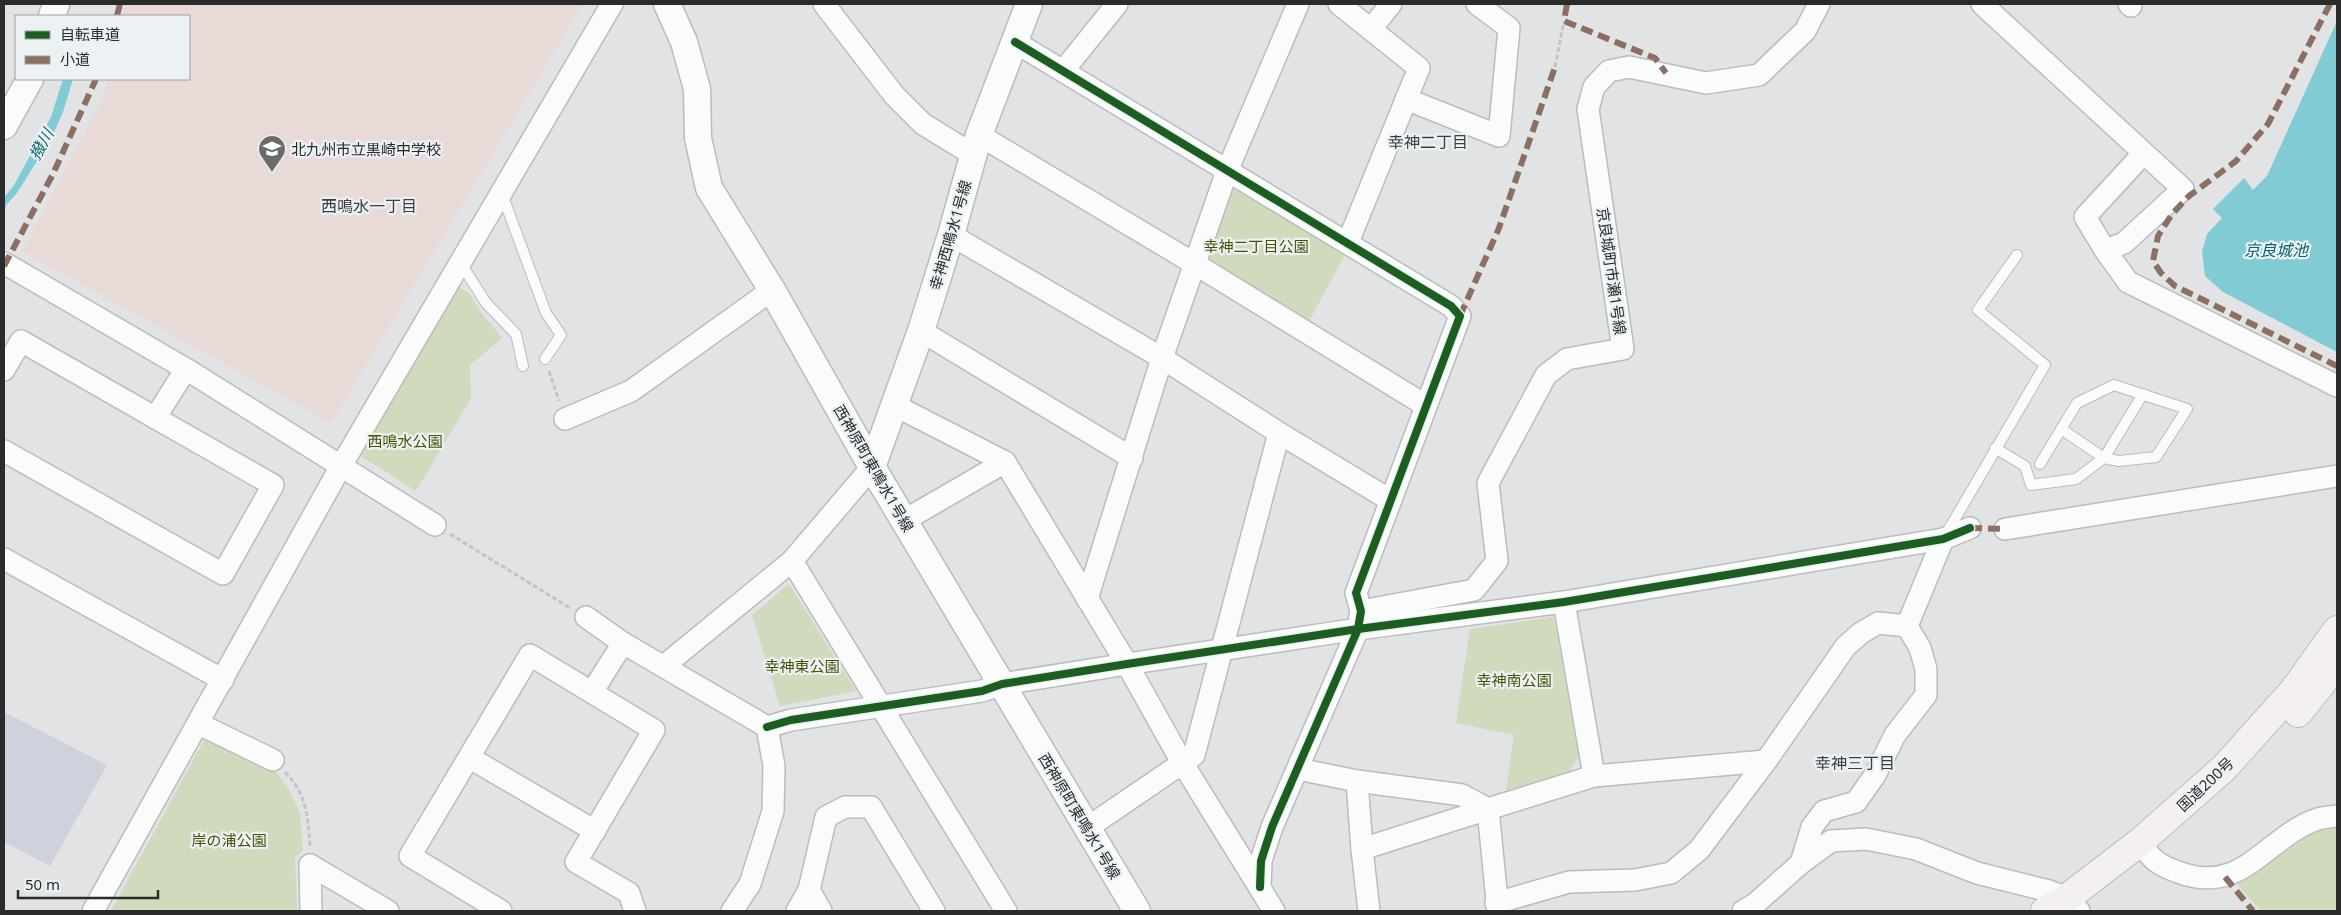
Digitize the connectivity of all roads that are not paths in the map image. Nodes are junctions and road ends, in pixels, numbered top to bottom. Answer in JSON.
{"nodes":[{"id":1,"x":612,"y":4,"type":"edge"},
{"id":2,"x":667,"y":4,"type":"edge"},
{"id":3,"x":824,"y":4,"type":"edge"},
{"id":4,"x":1029,"y":4,"type":"edge"},
{"id":5,"x":1116,"y":4,"type":"edge"},
{"id":6,"x":1298,"y":4,"type":"edge"},
{"id":7,"x":1339,"y":4,"type":"edge"},
{"id":8,"x":1391,"y":4,"type":"edge"},
{"id":9,"x":1477,"y":4,"type":"edge"},
{"id":10,"x":1819,"y":4,"type":"edge"},
{"id":11,"x":1982,"y":4,"type":"edge"},
{"id":12,"x":1371,"y":29,"type":"junction"},
{"id":13,"x":1015,"y":42,"type":"junction"},
{"id":14,"x":1063,"y":71,"type":"junction"},
{"id":15,"x":29,"y":80,"type":"edge"},
{"id":16,"x":1406,"y":99,"type":"junction"},
{"id":17,"x":4,"y":126,"type":"edge"},
{"id":18,"x":976,"y":145,"type":"junction"},
{"id":19,"x":2143,"y":154,"type":"junction"},
{"id":20,"x":1227,"y":171,"type":"junction"},
{"id":21,"x":502,"y":194,"type":"junction"},
{"id":22,"x":951,"y":235,"type":"junction"},
{"id":23,"x":1348,"y":242,"type":"junction"},
{"id":24,"x":2105,"y":250,"type":"junction"},
{"id":25,"x":2017,"y":255,"type":"dead end"},
{"id":26,"x":459,"y":261,"type":"junction"},
{"id":27,"x":4,"y":263,"type":"edge"},
{"id":28,"x":1195,"y":264,"type":"junction"},
{"id":29,"x":772,"y":290,"type":"junction"},
{"id":30,"x":921,"y":331,"type":"junction"},
{"id":31,"x":545,"y":358,"type":"road end"},
{"id":32,"x":1162,"y":358,"type":"junction"},
{"id":33,"x":523,"y":366,"type":"dead end"},
{"id":34,"x":186,"y":369,"type":"junction"},
{"id":35,"x":4,"y":370,"type":"edge"},
{"id":36,"x":2337,"y":386,"type":"edge"},
{"id":37,"x":2143,"y":394,"type":"junction"},
{"id":38,"x":894,"y":404,"type":"junction"},
{"id":39,"x":1425,"y":405,"type":"junction"},
{"id":40,"x":155,"y":418,"type":"junction"},
{"id":41,"x":565,"y":419,"type":"road end"},
{"id":42,"x":2061,"y":429,"type":"junction"},
{"id":43,"x":1279,"y":433,"type":"junction"},
{"id":44,"x":1995,"y":448,"type":"junction"},
{"id":45,"x":4,"y":451,"type":"edge"},
{"id":46,"x":1132,"y":458,"type":"junction"},
{"id":47,"x":2104,"y":458,"type":"junction"},
{"id":48,"x":1005,"y":462,"type":"junction"},
{"id":49,"x":2040,"y":464,"type":"dead end"},
{"id":50,"x":341,"y":466,"type":"junction"},
{"id":51,"x":872,"y":467,"type":"junction"},
{"id":52,"x":2337,"y":476,"type":"edge"},
{"id":53,"x":1390,"y":500,"type":"junction"},
{"id":54,"x":905,"y":520,"type":"junction"},
{"id":55,"x":435,"y":525,"type":"road end"},
{"id":56,"x":1970,"y":528,"type":"dead end"},
{"id":57,"x":2005,"y":529,"type":"dead end"},
{"id":58,"x":1943,"y":539,"type":"junction"},
{"id":59,"x":4,"y":559,"type":"edge"},
{"id":60,"x":792,"y":561,"type":"junction"},
{"id":61,"x":1087,"y":599,"type":"junction"},
{"id":62,"x":1564,"y":602,"type":"junction"},
{"id":63,"x":586,"y":618,"type":"road end"},
{"id":64,"x":1359,"y":620,"type":"junction"},
{"id":65,"x":1907,"y":626,"type":"junction"},
{"id":66,"x":2337,"y":630,"type":"edge"},
{"id":67,"x":623,"y":642,"type":"junction"},
{"id":68,"x":1222,"y":649,"type":"junction"},
{"id":69,"x":1127,"y":664,"type":"junction"},
{"id":70,"x":2337,"y":664,"type":"edge"},
{"id":71,"x":665,"y":665,"type":"junction"},
{"id":72,"x":223,"y":680,"type":"junction"},
{"id":73,"x":1002,"y":684,"type":"junction"},
{"id":74,"x":592,"y":692,"type":"junction"},
{"id":75,"x":882,"y":708,"type":"junction"},
{"id":76,"x":199,"y":724,"type":"junction"},
{"id":77,"x":767,"y":728,"type":"junction"},
{"id":78,"x":470,"y":758,"type":"junction"},
{"id":79,"x":273,"y":760,"type":"road end"},
{"id":80,"x":1766,"y":761,"type":"junction"},
{"id":81,"x":1183,"y":764,"type":"junction"},
{"id":82,"x":1298,"y":769,"type":"junction"},
{"id":83,"x":1594,"y":776,"type":"junction"},
{"id":84,"x":1357,"y":781,"type":"junction"},
{"id":85,"x":1488,"y":809,"type":"junction"},
{"id":86,"x":2337,"y":816,"type":"edge"},
{"id":87,"x":1087,"y":828,"type":"junction"},
{"id":88,"x":594,"y":831,"type":"junction"},
{"id":89,"x":1362,"y":849,"type":"junction"},
{"id":90,"x":2145,"y":850,"type":"junction"},
{"id":91,"x":1801,"y":863,"type":"junction"},
{"id":92,"x":1260,"y":886,"type":"junction"},
{"id":93,"x":809,"y":890,"type":"junction"},
{"id":94,"x":1497,"y":907,"type":"edge"},
{"id":95,"x":2068,"y":908,"type":"edge"},
{"id":96,"x":1004,"y":910,"type":"edge"},
{"id":97,"x":93,"y":911,"type":"edge"},
{"id":98,"x":311,"y":911,"type":"edge"},
{"id":99,"x":388,"y":911,"type":"edge"},
{"id":100,"x":501,"y":911,"type":"edge"},
{"id":101,"x":635,"y":911,"type":"edge"},
{"id":102,"x":732,"y":911,"type":"edge"},
{"id":103,"x":797,"y":911,"type":"edge"},
{"id":104,"x":821,"y":911,"type":"edge"},
{"id":105,"x":934,"y":911,"type":"edge"},
{"id":106,"x":1137,"y":911,"type":"edge"},
{"id":107,"x":1274,"y":911,"type":"edge"},
{"id":108,"x":1370,"y":911,"type":"edge"},
{"id":109,"x":1743,"y":911,"type":"edge"}],
"edges":[{"from":1,"to":21,"type":"street"},
{"from":2,"to":29,"type":"street","name":"西神原町東鳴水1号線"},
{"from":3,"to":18,"type":"street"},
{"from":4,"to":13,"type":"street","name":"幸神西鳴水1号線"},
{"from":5,"to":14,"type":"street"},
{"from":6,"to":20,"type":"street"},
{"from":7,"to":12,"type":"street"},
{"from":8,"to":12,"type":"street"},
{"from":9,"to":16,"type":"street"},
{"from":10,"to":64,"type":"street","name":"京良城町市瀬1号線"},
{"from":11,"to":19,"type":"street"},
{"from":12,"to":16,"type":"street"},
{"from":13,"to":14,"type":"street"},
{"from":13,"to":18,"type":"street","name":"幸神西鳴水1号線"},
{"from":14,"to":20,"type":"street"},
{"from":15,"to":17,"type":"street"},
{"from":16,"to":23,"type":"street"},
{"from":18,"to":22,"type":"street","name":"幸神西鳴水1号線"},
{"from":18,"to":28,"type":"street"},
{"from":19,"to":24,"type":"street"},
{"from":19,"to":24,"type":"street"},
{"from":20,"to":23,"type":"street"},
{"from":20,"to":28,"type":"street"},
{"from":21,"to":26,"type":"street"},
{"from":21,"to":31,"type":"lane"},
{"from":22,"to":30,"type":"street","name":"幸神西鳴水1号線"},
{"from":22,"to":32,"type":"street"},
{"from":23,"to":39,"type":"street"},
{"from":24,"to":36,"type":"street"},
{"from":25,"to":44,"type":"lane"},
{"from":26,"to":33,"type":"lane"},
{"from":26,"to":50,"type":"street"},
{"from":27,"to":34,"type":"street"},
{"from":28,"to":32,"type":"street"},
{"from":28,"to":39,"type":"street"},
{"from":29,"to":41,"type":"street"},
{"from":29,"to":51,"type":"street","name":"西神原町東鳴水1号線"},
{"from":30,"to":38,"type":"street","name":"幸神西鳴水1号線"},
{"from":30,"to":46,"type":"street"},
{"from":32,"to":43,"type":"street"},
{"from":32,"to":46,"type":"street"},
{"from":34,"to":40,"type":"street"},
{"from":34,"to":50,"type":"street"},
{"from":35,"to":40,"type":"street"},
{"from":37,"to":42,"type":"lane"},
{"from":37,"to":47,"type":"lane"},
{"from":37,"to":47,"type":"lane"},
{"from":38,"to":48,"type":"street"},
{"from":38,"to":51,"type":"street","name":"幸神西鳴水1号線"},
{"from":39,"to":53,"type":"street"},
{"from":40,"to":45,"type":"street"},
{"from":42,"to":47,"type":"lane"},
{"from":42,"to":49,"type":"lane"},
{"from":43,"to":53,"type":"street"},
{"from":43,"to":68,"type":"street"},
{"from":44,"to":47,"type":"lane"},
{"from":44,"to":58,"type":"lane"},
{"from":46,"to":61,"type":"street"},
{"from":48,"to":54,"type":"street"},
{"from":48,"to":61,"type":"street"},
{"from":50,"to":55,"type":"street"},
{"from":50,"to":72,"type":"street"},
{"from":51,"to":54,"type":"street","name":"西神原町東鳴水1号線"},
{"from":51,"to":60,"type":"street"},
{"from":52,"to":57,"type":"street"},
{"from":53,"to":64,"type":"street"},
{"from":54,"to":73,"type":"street","name":"西神原町東鳴水1号線"},
{"from":56,"to":58,"type":"street"},
{"from":58,"to":62,"type":"street"},
{"from":58,"to":65,"type":"street"},
{"from":59,"to":72,"type":"street"},
{"from":60,"to":71,"type":"street"},
{"from":60,"to":75,"type":"street"},
{"from":61,"to":69,"type":"street"},
{"from":62,"to":64,"type":"street"},
{"from":62,"to":83,"type":"street"},
{"from":63,"to":67,"type":"street"},
{"from":64,"to":68,"type":"street"},
{"from":64,"to":82,"type":"street"},
{"from":65,"to":80,"type":"street"},
{"from":65,"to":91,"type":"street"},
{"from":66,"to":90,"type":"highway","name":"国道200号"},
{"from":67,"to":71,"type":"street"},
{"from":67,"to":74,"type":"street"},
{"from":68,"to":69,"type":"street"},
{"from":68,"to":81,"type":"street"},
{"from":69,"to":73,"type":"street"},
{"from":69,"to":81,"type":"street"},
{"from":70,"to":90,"type":"highway","name":"国道200号"},
{"from":71,"to":77,"type":"street"},
{"from":72,"to":76,"type":"street"},
{"from":73,"to":75,"type":"street"},
{"from":73,"to":87,"type":"street","name":"西神原町東鳴水1号線"},
{"from":74,"to":78,"type":"street"},
{"from":74,"to":88,"type":"street"},
{"from":75,"to":77,"type":"street"},
{"from":75,"to":96,"type":"street"},
{"from":76,"to":79,"type":"street"},
{"from":76,"to":97,"type":"street"},
{"from":77,"to":102,"type":"street"},
{"from":78,"to":88,"type":"street"},
{"from":78,"to":100,"type":"street"},
{"from":80,"to":83,"type":"street"},
{"from":80,"to":94,"type":"street"},
{"from":81,"to":87,"type":"street"},
{"from":81,"to":92,"type":"street"},
{"from":82,"to":84,"type":"street"},
{"from":82,"to":92,"type":"street"},
{"from":83,"to":85,"type":"street"},
{"from":84,"to":85,"type":"street"},
{"from":84,"to":89,"type":"street"},
{"from":85,"to":89,"type":"street"},
{"from":85,"to":94,"type":"street"},
{"from":86,"to":90,"type":"street"},
{"from":87,"to":106,"type":"street","name":"西神原町東鳴水1号線"},
{"from":88,"to":101,"type":"street"},
{"from":89,"to":108,"type":"street"},
{"from":90,"to":95,"type":"highway","name":"国道200号"},
{"from":91,"to":95,"type":"street"},
{"from":91,"to":109,"type":"street"},
{"from":92,"to":107,"type":"street"},
{"from":93,"to":103,"type":"street"},
{"from":93,"to":104,"type":"street"},
{"from":93,"to":105,"type":"street"},
{"from":98,"to":99,"type":"street"}]}
